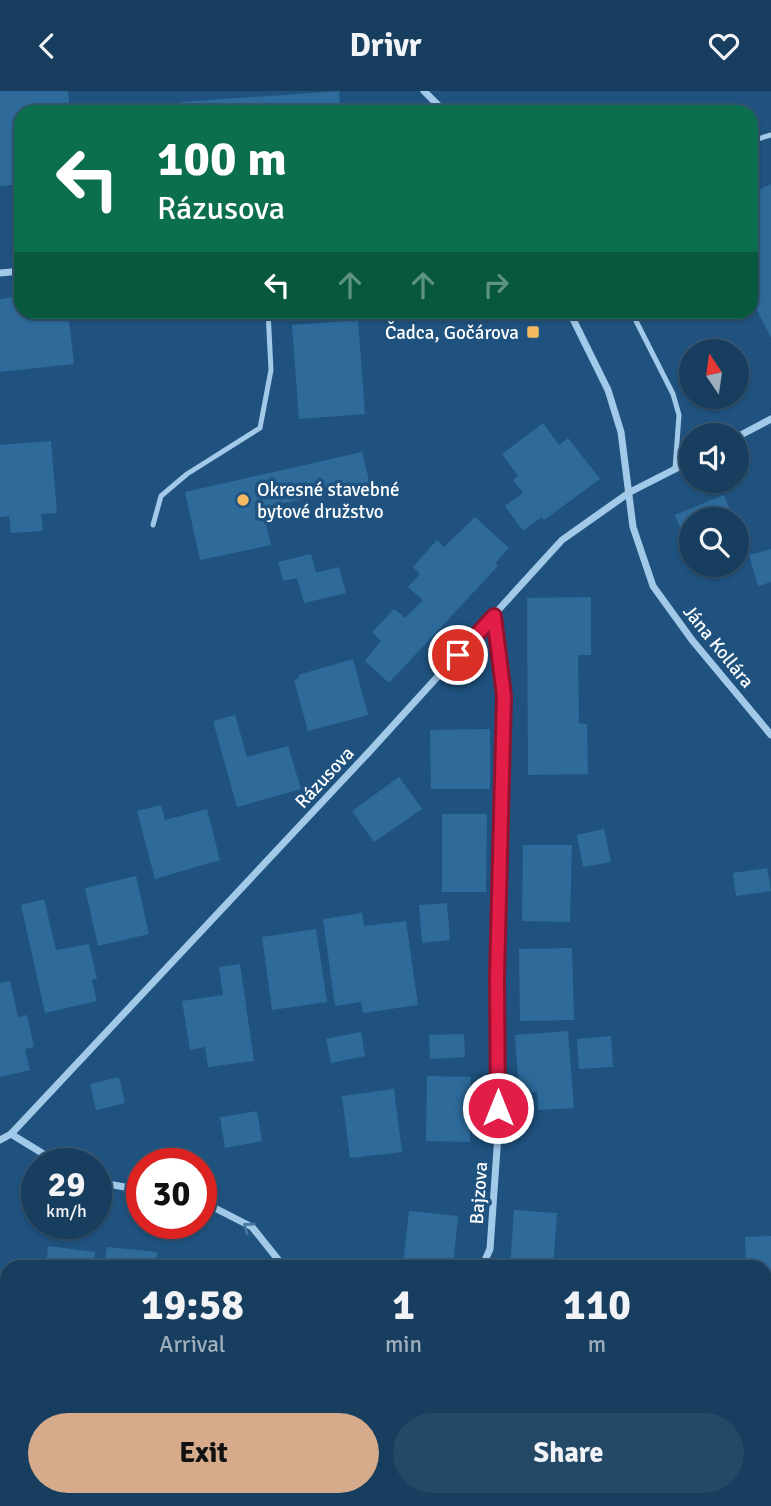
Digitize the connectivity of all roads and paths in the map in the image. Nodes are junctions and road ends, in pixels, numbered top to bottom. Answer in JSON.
{"nodes":[{"id":1,"x":424,"y":91,"type":"edge"},
{"id":2,"x":438,"y":105,"type":"edge"},
{"id":3,"x":268,"y":319,"type":"edge"},
{"id":4,"x":573,"y":319,"type":"edge"},
{"id":5,"x":635,"y":319,"type":"edge"},
{"id":6,"x":771,"y":419,"type":"edge"},
{"id":7,"x":749,"y":431,"type":"edge"},
{"id":8,"x":679,"y":467,"type":"edge"},
{"id":9,"x":675,"y":469,"type":"junction"},
{"id":10,"x":630,"y":492,"type":"junction"},
{"id":11,"x":153,"y":524,"type":"dead end"},
{"id":12,"x":494,"y":616,"type":"junction"},
{"id":13,"x":771,"y":735,"type":"edge"},
{"id":14,"x":11,"y":1134,"type":"junction"},
{"id":15,"x":0,"y":1140,"type":"edge"},
{"id":16,"x":34,"y":1148,"type":"edge"},
{"id":17,"x":217,"y":1209,"type":"edge"},
{"id":18,"x":278,"y":1260,"type":"edge"},
{"id":19,"x":485,"y":1260,"type":"edge"}],
"edges":[{"from":1,"to":2,"type":"street"},
{"from":3,"to":11,"type":"lane"},
{"from":4,"to":10,"type":"street","name":"Jána Kollára"},
{"from":5,"to":9,"type":"lane"},
{"from":6,"to":7,"type":"street"},
{"from":8,"to":9,"type":"street","name":"Rázusova"},
{"from":9,"to":10,"type":"street","name":"Rázusova"},
{"from":10,"to":12,"type":"street","name":"Rázusova"},
{"from":10,"to":13,"type":"street","name":"Jána Kollára"},
{"from":12,"to":14,"type":"street","name":"Rázusova"},
{"from":12,"to":19,"type":"street","name":"Bajzova"},
{"from":14,"to":15,"type":"street","name":"Rázusova"},
{"from":14,"to":16,"type":"street"},
{"from":18,"to":17,"type":"street","one_way":true}]}
